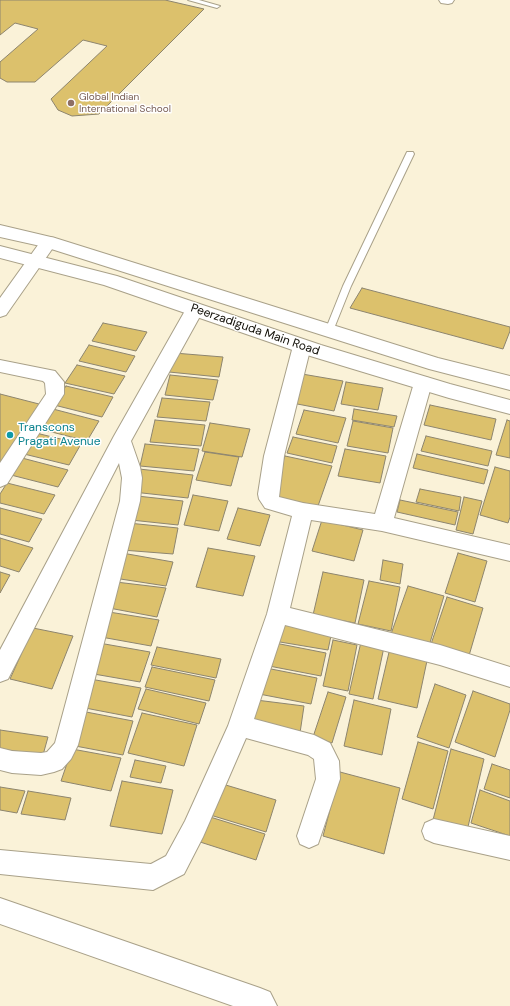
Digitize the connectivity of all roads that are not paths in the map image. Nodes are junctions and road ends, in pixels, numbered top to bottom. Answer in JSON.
{"nodes":[{"id":1,"x":191,"y":0,"type":"edge"},
{"id":2,"x":217,"y":6,"type":"dead end"},
{"id":3,"x":410,"y":154,"type":"dead end"},
{"id":4,"x":0,"y":231,"type":"edge"},
{"id":5,"x":49,"y":242,"type":"junction"},
{"id":6,"x":0,"y":252,"type":"edge"},
{"id":7,"x":36,"y":260,"type":"junction"},
{"id":8,"x":195,"y":309,"type":"junction"},
{"id":9,"x":0,"y":311,"type":"edge"},
{"id":10,"x":329,"y":331,"type":"junction"},
{"id":11,"x":302,"y":346,"type":"junction"},
{"id":12,"x":0,"y":366,"type":"edge"},
{"id":13,"x":424,"y":383,"type":"junction"},
{"id":14,"x":510,"y":384,"type":"edge"},
{"id":15,"x":510,"y":407,"type":"edge"},
{"id":16,"x":121,"y":441,"type":"junction"},
{"id":17,"x":0,"y":479,"type":"edge"},
{"id":18,"x":303,"y":511,"type":"junction"},
{"id":19,"x":382,"y":523,"type":"junction"},
{"id":20,"x":510,"y":553,"type":"edge"},
{"id":21,"x":278,"y":614,"type":"junction"},
{"id":22,"x":0,"y":672,"type":"edge"},
{"id":23,"x":510,"y":677,"type":"edge"},
{"id":24,"x":240,"y":726,"type":"junction"},
{"id":25,"x":0,"y":759,"type":"edge"},
{"id":26,"x":434,"y":831,"type":"dead end"},
{"id":27,"x":309,"y":836,"type":"dead end"},
{"id":28,"x":510,"y":848,"type":"edge"},
{"id":29,"x":0,"y":862,"type":"edge"},
{"id":30,"x":0,"y":911,"type":"edge"},
{"id":31,"x":264,"y":1006,"type":"edge"}],
"edges":[{"from":1,"to":2,"type":"lane"},
{"from":3,"to":10,"type":"lane"},
{"from":4,"to":5,"type":"street","name":"Peerzadiguda Main Road"},
{"from":5,"to":7,"type":"street"},
{"from":5,"to":10,"type":"street","name":"Peerzadiguda Main Road"},
{"from":6,"to":7,"type":"street","name":"Peerzadiguda Main Road"},
{"from":7,"to":8,"type":"street","name":"Peerzadiguda Main Road"},
{"from":7,"to":9,"type":"street"},
{"from":8,"to":11,"type":"street","name":"Peerzadiguda Main Road"},
{"from":8,"to":16,"type":"street"},
{"from":10,"to":14,"type":"street","name":"Peerzadiguda Main Road"},
{"from":11,"to":13,"type":"street","name":"Peerzadiguda Main Road"},
{"from":11,"to":18,"type":"street"},
{"from":12,"to":17,"type":"street"},
{"from":13,"to":15,"type":"street","name":"Peerzadiguda Main Road"},
{"from":13,"to":19,"type":"street"},
{"from":16,"to":22,"type":"street"},
{"from":16,"to":25,"type":"street"},
{"from":18,"to":19,"type":"street"},
{"from":18,"to":21,"type":"street"},
{"from":19,"to":20,"type":"street"},
{"from":21,"to":23,"type":"street"},
{"from":21,"to":24,"type":"street"},
{"from":24,"to":27,"type":"street"},
{"from":24,"to":29,"type":"street"},
{"from":26,"to":28,"type":"street"},
{"from":30,"to":31,"type":"street"}]}
